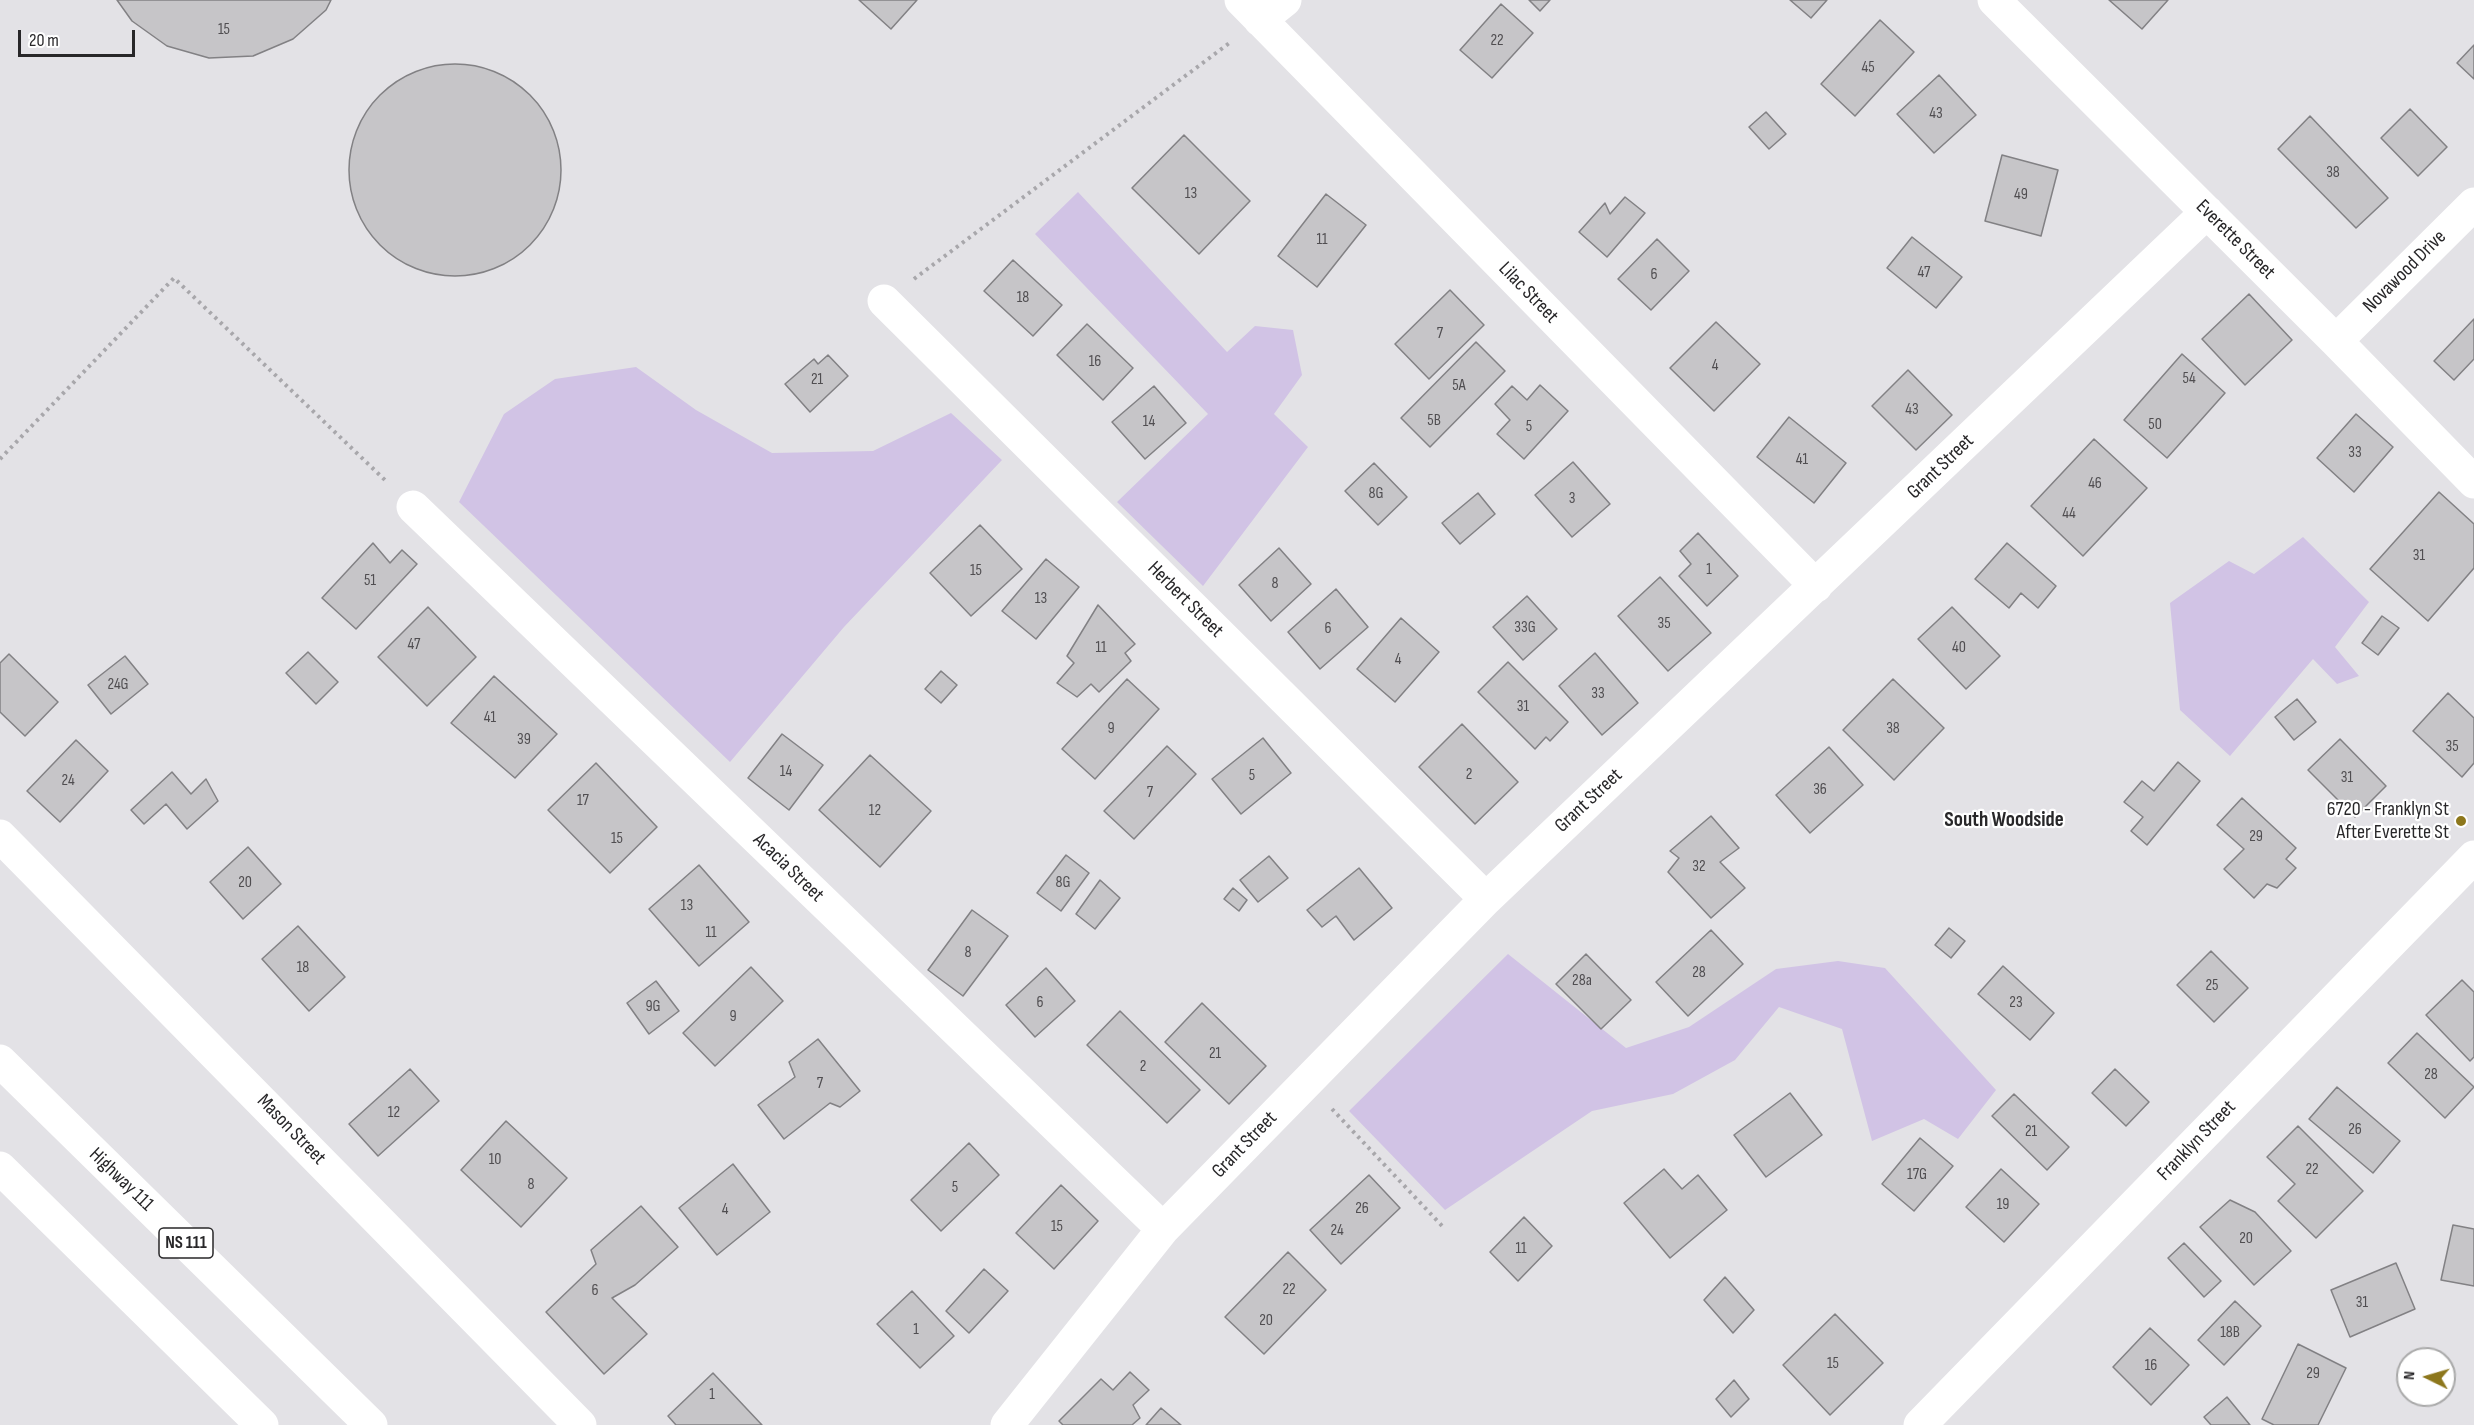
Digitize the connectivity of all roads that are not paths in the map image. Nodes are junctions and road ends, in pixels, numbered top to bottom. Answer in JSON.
{"nodes":[{"id":1,"x":1285,"y":0,"type":"edge"},
{"id":2,"x":1994,"y":0,"type":"edge"},
{"id":3,"x":1250,"y":10,"type":"edge"},
{"id":4,"x":2474,"y":204,"type":"edge"},
{"id":5,"x":2207,"y":212,"type":"junction"},
{"id":6,"x":884,"y":301,"type":"road end"},
{"id":7,"x":2336,"y":341,"type":"junction"},
{"id":8,"x":2474,"y":482,"type":"edge"},
{"id":9,"x":413,"y":507,"type":"road end"},
{"id":10,"x":1816,"y":586,"type":"junction"},
{"id":11,"x":0,"y":836,"type":"edge"},
{"id":12,"x":2474,"y":857,"type":"edge"},
{"id":13,"x":1486,"y":899,"type":"junction"},
{"id":14,"x":0,"y":1061,"type":"edge"},
{"id":15,"x":0,"y":1168,"type":"edge"},
{"id":16,"x":1163,"y":1229,"type":"junction"},
{"id":17,"x":262,"y":1425,"type":"edge"},
{"id":18,"x":371,"y":1425,"type":"edge"},
{"id":19,"x":580,"y":1425,"type":"edge"},
{"id":20,"x":1007,"y":1425,"type":"edge"},
{"id":21,"x":1920,"y":1425,"type":"edge"}],
"edges":[{"from":1,"to":3,"type":"main road"},
{"from":2,"to":5,"type":"main road","name":"Everette Street"},
{"from":3,"to":10,"type":"main road","name":"Lilac Street"},
{"from":4,"to":7,"type":"main road","name":"Novawood Drive"},
{"from":5,"to":7,"type":"main road","name":"Everette Street"},
{"from":5,"to":10,"type":"main road","name":"Grant Street"},
{"from":6,"to":13,"type":"main road","name":"Herbert Street"},
{"from":7,"to":8,"type":"main road","name":"Everette Street"},
{"from":9,"to":16,"type":"main road","name":"Acacia Street"},
{"from":10,"to":13,"type":"main road","name":"Grant Street"},
{"from":11,"to":19,"type":"main road","name":"Mason Street"},
{"from":12,"to":21,"type":"main road","name":"Franklyn Street"},
{"from":13,"to":16,"type":"main road","name":"Grant Street"},
{"from":14,"to":18,"type":"main road","name":"Highway 111","number":"NS 111"},
{"from":15,"to":17,"type":"main road"},
{"from":16,"to":20,"type":"main road","name":"Grant Street"}]}
